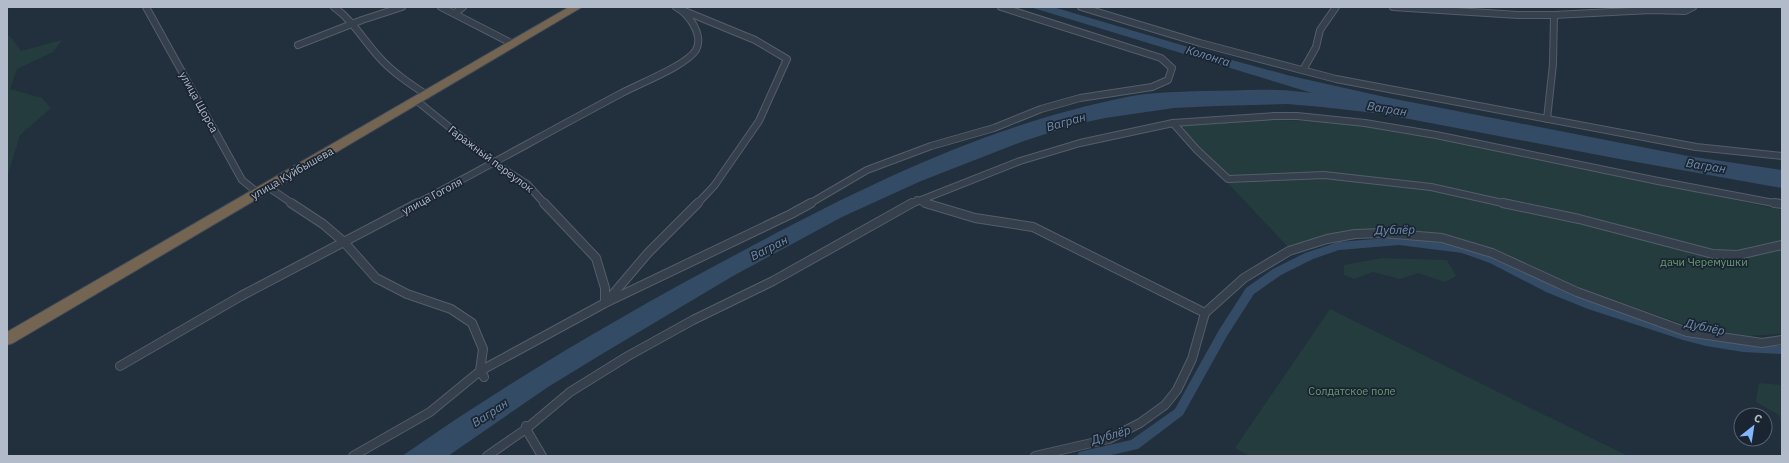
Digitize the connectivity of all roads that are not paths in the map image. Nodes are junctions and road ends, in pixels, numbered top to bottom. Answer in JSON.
{"nodes":[{"id":1,"x":146,"y":7,"type":"edge"},
{"id":2,"x":334,"y":7,"type":"edge"},
{"id":3,"x":402,"y":7,"type":"edge"},
{"id":4,"x":441,"y":7,"type":"edge"},
{"id":5,"x":463,"y":7,"type":"edge"},
{"id":6,"x":577,"y":7,"type":"edge"},
{"id":7,"x":1001,"y":7,"type":"edge"},
{"id":8,"x":1082,"y":7,"type":"edge"},
{"id":9,"x":1336,"y":7,"type":"edge"},
{"id":10,"x":1393,"y":7,"type":"edge"},
{"id":11,"x":1693,"y":7,"type":"edge"},
{"id":12,"x":678,"y":8,"type":"edge"},
{"id":13,"x":455,"y":13,"type":"junction"},
{"id":14,"x":1554,"y":15,"type":"junction"},
{"id":15,"x":353,"y":25,"type":"junction"},
{"id":16,"x":513,"y":44,"type":"junction"},
{"id":17,"x":298,"y":45,"type":"dead end"},
{"id":18,"x":1302,"y":70,"type":"junction"},
{"id":19,"x":422,"y":98,"type":"junction"},
{"id":20,"x":1547,"y":119,"type":"junction"},
{"id":21,"x":1173,"y":123,"type":"junction"},
{"id":22,"x":1782,"y":156,"type":"edge"},
{"id":23,"x":494,"y":164,"type":"junction"},
{"id":24,"x":263,"y":190,"type":"junction"},
{"id":25,"x":916,"y":200,"type":"junction"},
{"id":26,"x":1782,"y":204,"type":"edge"},
{"id":27,"x":344,"y":242,"type":"junction"},
{"id":28,"x":1782,"y":245,"type":"edge"},
{"id":29,"x":605,"y":303,"type":"junction"},
{"id":30,"x":1206,"y":313,"type":"junction"},
{"id":31,"x":7,"y":339,"type":"edge"},
{"id":32,"x":1782,"y":340,"type":"edge"},
{"id":33,"x":120,"y":366,"type":"dead end"},
{"id":34,"x":482,"y":374,"type":"junction"},
{"id":35,"x":526,"y":427,"type":"junction"},
{"id":36,"x":352,"y":456,"type":"edge"},
{"id":37,"x":487,"y":456,"type":"edge"},
{"id":38,"x":542,"y":456,"type":"edge"},
{"id":39,"x":1035,"y":456,"type":"edge"}],
"edges":[{"from":1,"to":24,"type":"street","name":"улица Щорса"},
{"from":2,"to":15,"type":"street","name":"Гаражный переулок"},
{"from":3,"to":15,"type":"street"},
{"from":4,"to":13,"type":"street"},
{"from":5,"to":13,"type":"street"},
{"from":6,"to":16,"type":"highway","name":"улица Куйбышева"},
{"from":7,"to":29,"type":"street"},
{"from":8,"to":18,"type":"street"},
{"from":9,"to":18,"type":"street"},
{"from":10,"to":14,"type":"street"},
{"from":11,"to":14,"type":"street"},
{"from":12,"to":23,"type":"street","name":"улица Гоголя"},
{"from":12,"to":29,"type":"street"},
{"from":13,"to":16,"type":"street"},
{"from":14,"to":20,"type":"street"},
{"from":15,"to":17,"type":"street"},
{"from":15,"to":19,"type":"street","name":"Гаражный переулок"},
{"from":16,"to":19,"type":"highway","name":"улица Куйбышева"},
{"from":18,"to":20,"type":"street"},
{"from":19,"to":23,"type":"street","name":"Гаражный переулок"},
{"from":19,"to":24,"type":"highway","name":"улица Куйбышева"},
{"from":20,"to":22,"type":"street"},
{"from":21,"to":25,"type":"street"},
{"from":21,"to":26,"type":"street"},
{"from":21,"to":28,"type":"street"},
{"from":23,"to":27,"type":"street","name":"улица Гоголя"},
{"from":23,"to":29,"type":"street","name":"Гаражный переулок"},
{"from":24,"to":27,"type":"street","name":"улица Щорса"},
{"from":24,"to":31,"type":"highway","name":"улица Куйбышева"},
{"from":25,"to":30,"type":"street"},
{"from":25,"to":35,"type":"street"},
{"from":27,"to":33,"type":"street","name":"улица Гоголя"},
{"from":27,"to":34,"type":"street","name":"улица Щорса"},
{"from":29,"to":34,"type":"street"},
{"from":30,"to":32,"type":"street"},
{"from":30,"to":39,"type":"street"},
{"from":34,"to":36,"type":"street"},
{"from":35,"to":37,"type":"street"},
{"from":35,"to":38,"type":"street"}]}
